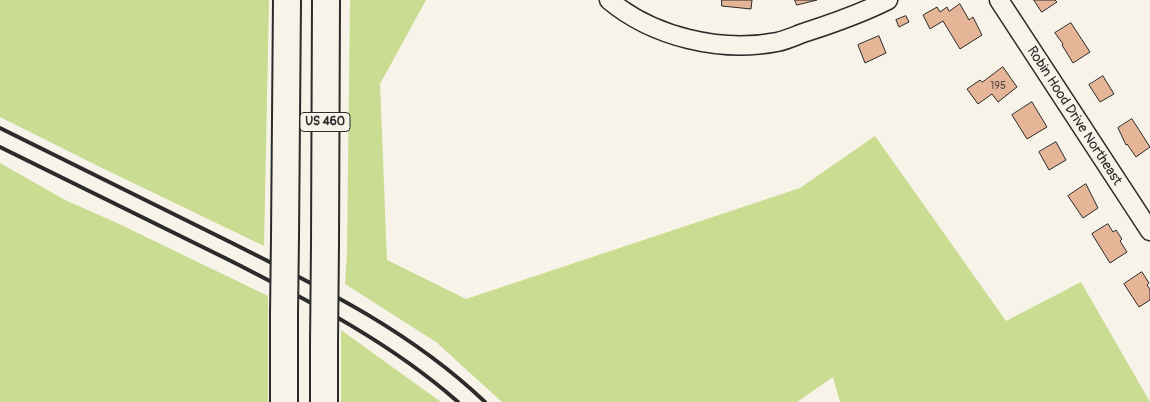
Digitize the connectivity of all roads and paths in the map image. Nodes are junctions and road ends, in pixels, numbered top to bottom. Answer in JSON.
{"nodes":[{"id":1,"x":287,"y":0,"type":"edge"},
{"id":2,"x":326,"y":0,"type":"edge"},
{"id":3,"x":609,"y":0,"type":"edge"},
{"id":4,"x":888,"y":0,"type":"edge"},
{"id":5,"x":999,"y":0,"type":"edge"},
{"id":6,"x":1150,"y":231,"type":"edge"},
{"id":7,"x":284,"y":402,"type":"edge"},
{"id":8,"x":324,"y":402,"type":"edge"}],
"edges":[{"from":1,"to":7,"type":"highway","number":"US 460","bridge":true},
{"from":2,"to":8,"type":"highway","number":"US 460","bridge":true},
{"from":3,"to":4,"type":"street"},
{"from":5,"to":6,"type":"street","name":"Robin Hood Drive Northeast"}]}
